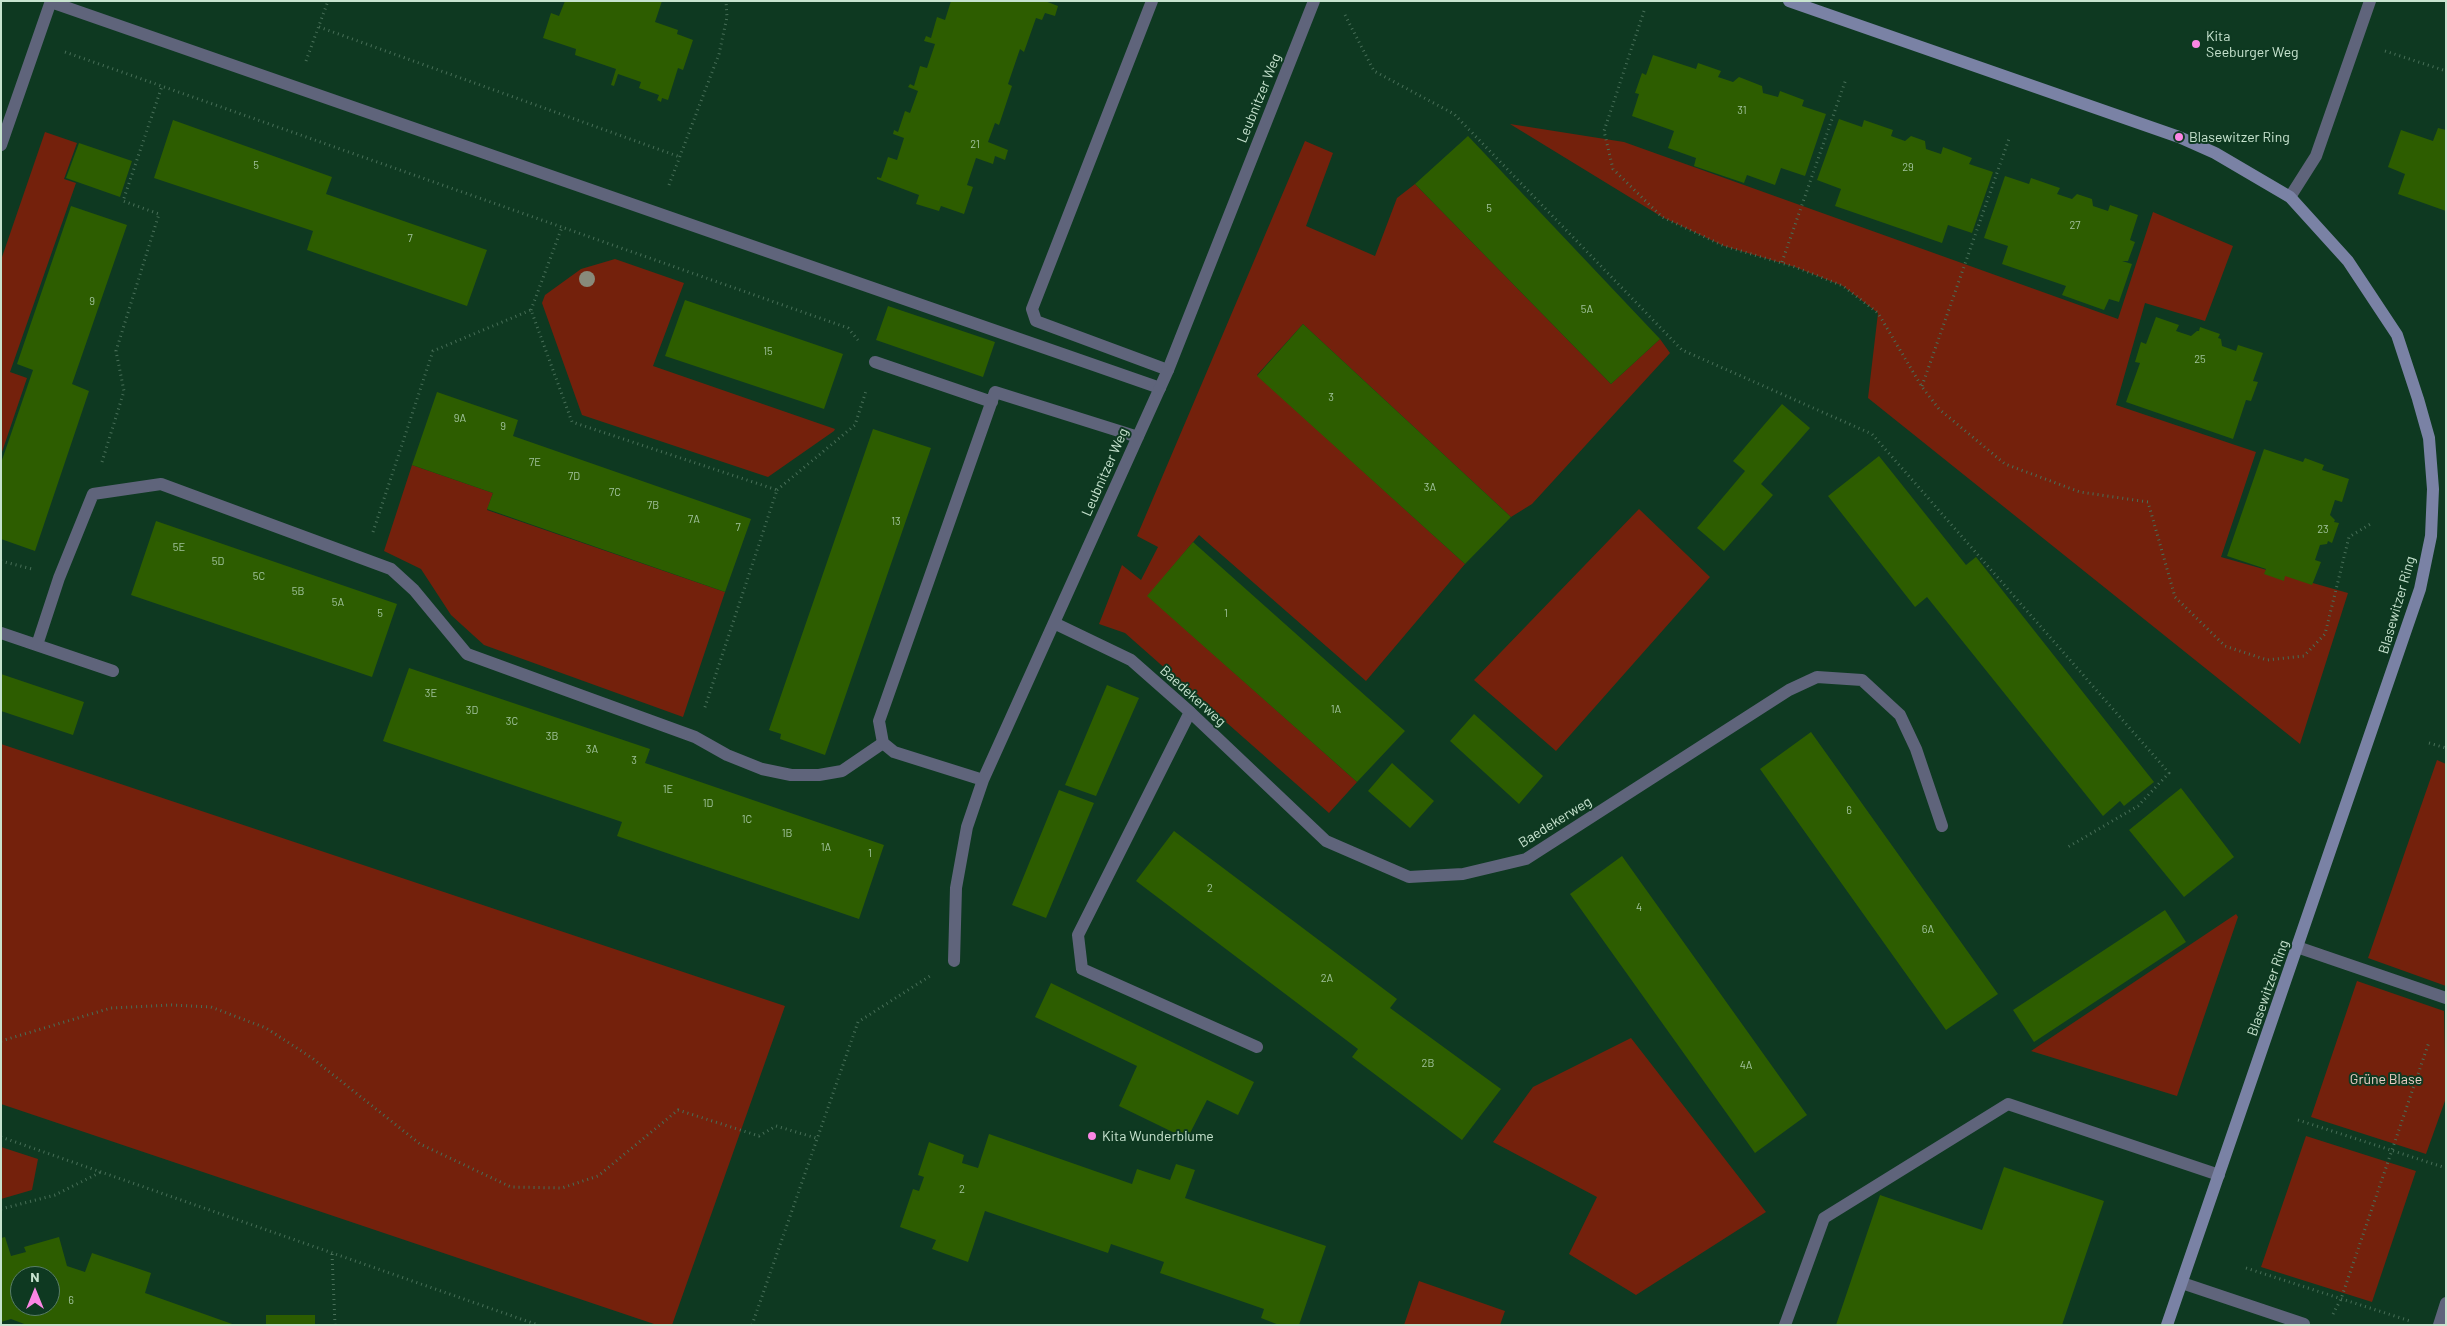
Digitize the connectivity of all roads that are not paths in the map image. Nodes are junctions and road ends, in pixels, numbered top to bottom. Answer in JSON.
{"nodes":[{"id":1,"x":51,"y":1,"type":"edge"},
{"id":2,"x":1152,"y":1,"type":"edge"},
{"id":3,"x":1314,"y":1,"type":"edge"},
{"id":4,"x":1789,"y":1,"type":"edge"},
{"id":5,"x":2370,"y":1,"type":"edge"},
{"id":6,"x":1,"y":145,"type":"edge"},
{"id":7,"x":2290,"y":197,"type":"junction"},
{"id":8,"x":875,"y":362,"type":"road end"},
{"id":9,"x":1168,"y":370,"type":"junction"},
{"id":10,"x":1160,"y":388,"type":"junction"},
{"id":11,"x":992,"y":402,"type":"junction"},
{"id":12,"x":1138,"y":437,"type":"junction"},
{"id":13,"x":1054,"y":623,"type":"junction"},
{"id":14,"x":1,"y":633,"type":"edge"},
{"id":15,"x":37,"y":645,"type":"junction"},
{"id":16,"x":113,"y":671,"type":"dead end"},
{"id":17,"x":1190,"y":712,"type":"junction"},
{"id":18,"x":884,"y":743,"type":"junction"},
{"id":19,"x":983,"y":780,"type":"junction"},
{"id":20,"x":1942,"y":826,"type":"dead end"},
{"id":21,"x":2297,"y":947,"type":"junction"},
{"id":22,"x":954,"y":961,"type":"road end"},
{"id":23,"x":2446,"y":998,"type":"edge"},
{"id":24,"x":1257,"y":1048,"type":"dead end"},
{"id":25,"x":2219,"y":1175,"type":"junction"},
{"id":26,"x":2182,"y":1283,"type":"junction"},
{"id":27,"x":2446,"y":1303,"type":"edge"},
{"id":28,"x":2304,"y":1324,"type":"edge"},
{"id":29,"x":1785,"y":1325,"type":"edge"},
{"id":30,"x":2167,"y":1325,"type":"edge"},
{"id":31,"x":2439,"y":1325,"type":"edge"}],
"edges":[{"from":1,"to":6,"type":"street"},
{"from":1,"to":10,"type":"street"},
{"from":2,"to":9,"type":"street"},
{"from":3,"to":9,"type":"street","name":"Leubnitzer Weg"},
{"from":4,"to":7,"type":"street","name":"Blasewitzer Ring"},
{"from":5,"to":7,"type":"street"},
{"from":7,"to":21,"type":"street","name":"Blasewitzer Ring"},
{"from":8,"to":11,"type":"street"},
{"from":9,"to":10,"type":"street","name":"Leubnitzer Weg"},
{"from":10,"to":12,"type":"street","name":"Leubnitzer Weg"},
{"from":11,"to":12,"type":"street"},
{"from":11,"to":18,"type":"street"},
{"from":12,"to":13,"type":"street","name":"Leubnitzer Weg"},
{"from":13,"to":17,"type":"street","name":"Baedekerweg"},
{"from":13,"to":19,"type":"street","name":"Leubnitzer Weg"},
{"from":14,"to":15,"type":"street"},
{"from":15,"to":16,"type":"street"},
{"from":15,"to":18,"type":"street"},
{"from":17,"to":20,"type":"street","name":"Baedekerweg"},
{"from":17,"to":24,"type":"street"},
{"from":18,"to":19,"type":"street"},
{"from":19,"to":22,"type":"street","name":"Leubnitzer Weg"},
{"from":21,"to":23,"type":"street"},
{"from":21,"to":25,"type":"street","name":"Blasewitzer Ring"},
{"from":25,"to":26,"type":"street","name":"Blasewitzer Ring"},
{"from":25,"to":29,"type":"street"},
{"from":26,"to":28,"type":"street"},
{"from":26,"to":30,"type":"street","name":"Blasewitzer Ring"},
{"from":27,"to":31,"type":"street"}]}
